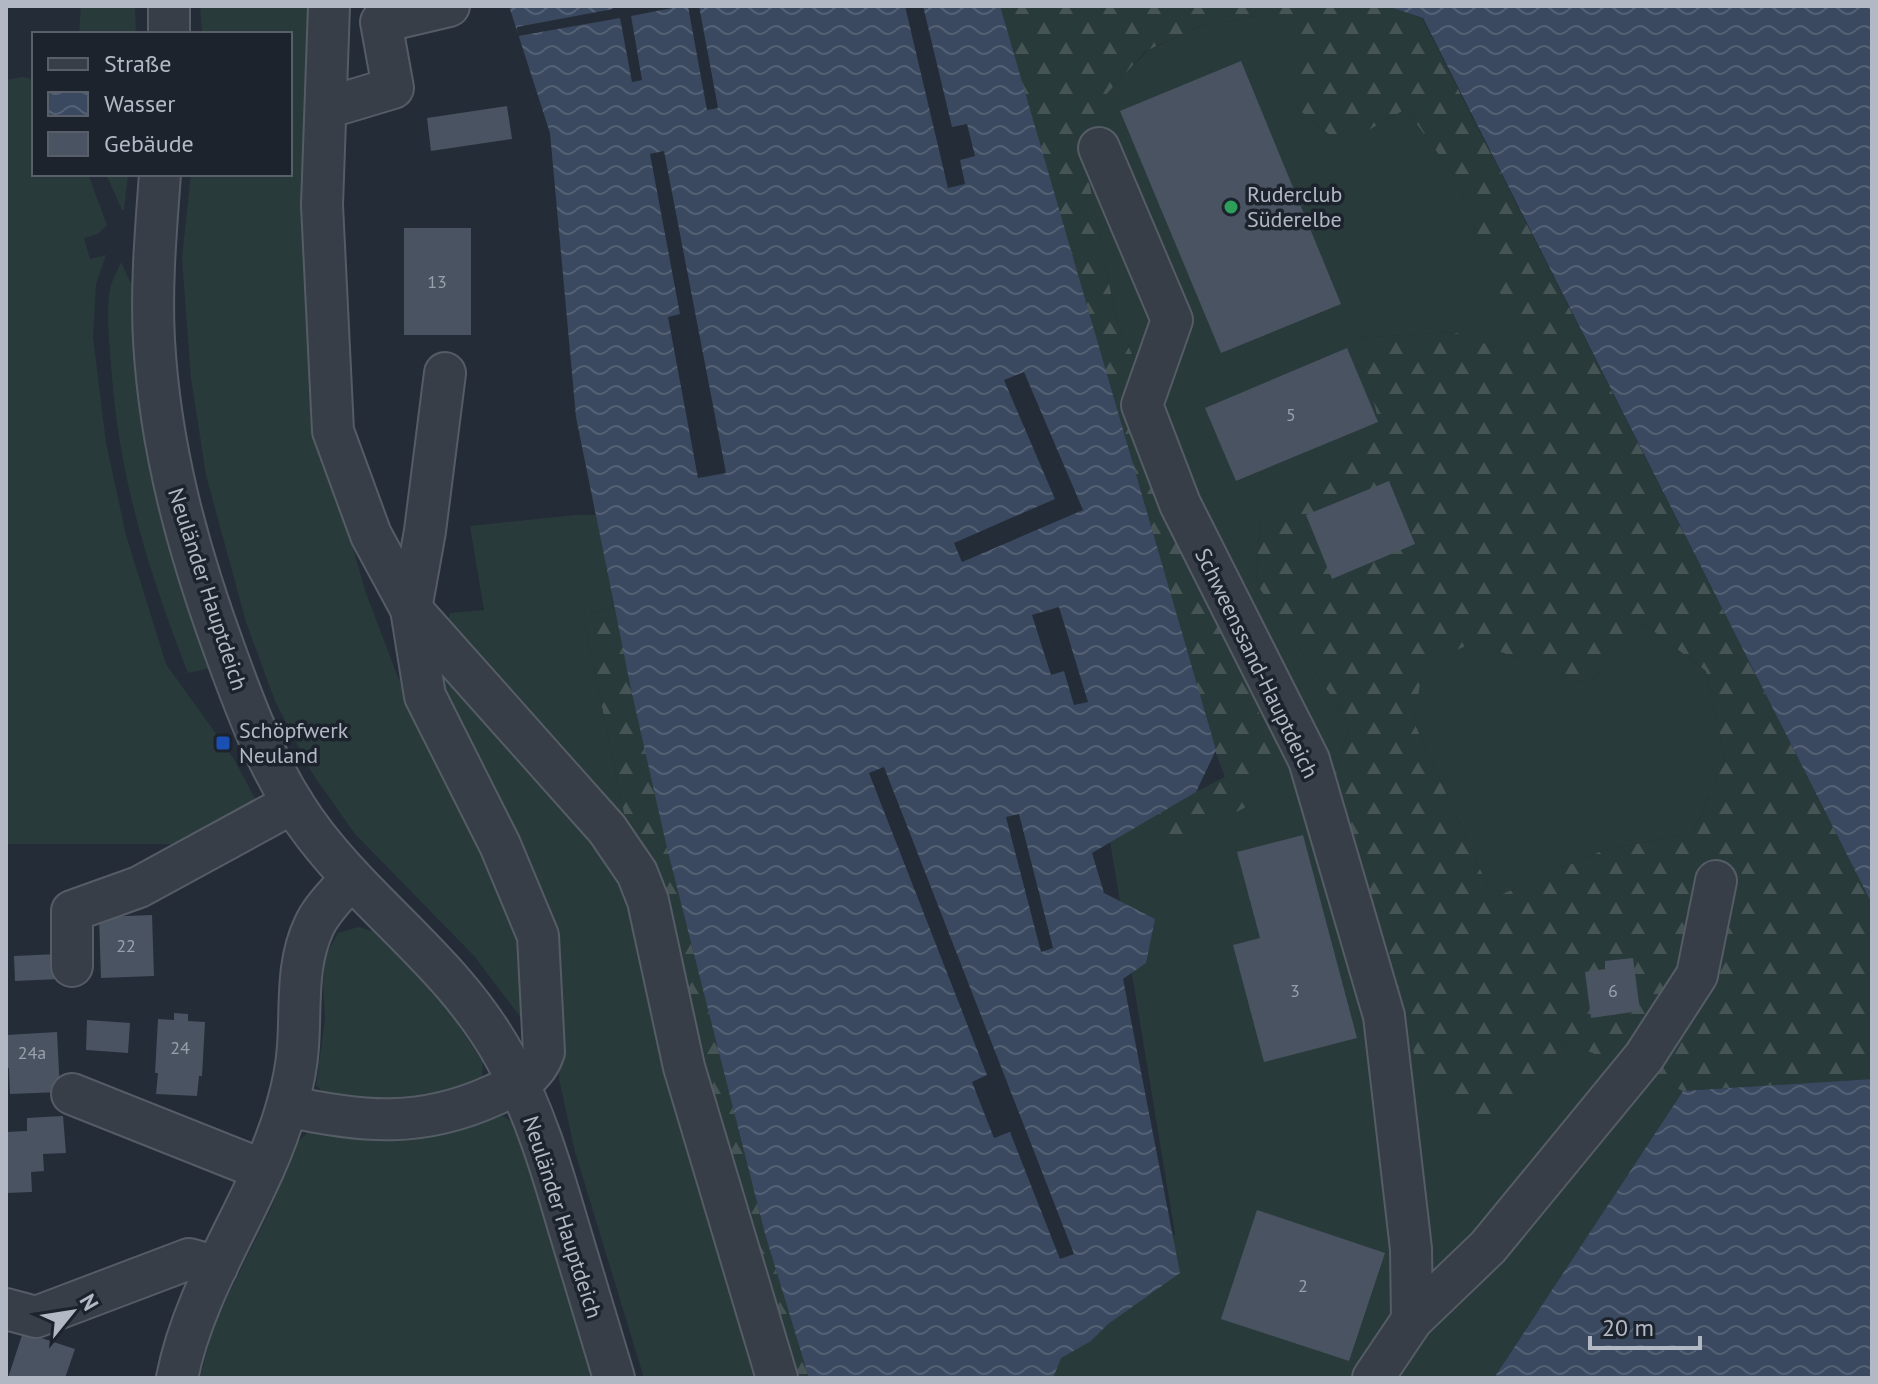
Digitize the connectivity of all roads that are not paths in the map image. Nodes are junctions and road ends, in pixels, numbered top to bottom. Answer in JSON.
{"nodes":[{"id":1,"x":169,"y":6,"type":"edge"},
{"id":2,"x":329,"y":6,"type":"edge"},
{"id":3,"x":449,"y":6,"type":"edge"},
{"id":4,"x":169,"y":32,"type":"edge"},
{"id":5,"x":326,"y":101,"type":"junction"},
{"id":6,"x":1099,"y":148,"type":"dead end"},
{"id":7,"x":160,"y":176,"type":"edge"},
{"id":8,"x":445,"y":373,"type":"dead end"},
{"id":9,"x":411,"y":609,"type":"junction"},
{"id":10,"x":293,"y":803,"type":"junction"},
{"id":11,"x":351,"y":878,"type":"junction"},
{"id":12,"x":1716,"y":881,"type":"dead end"},
{"id":13,"x":72,"y":966,"type":"dead end"},
{"id":14,"x":518,"y":1084,"type":"junction"},
{"id":15,"x":72,"y":1094,"type":"dead end"},
{"id":16,"x":287,"y":1106,"type":"junction"},
{"id":17,"x":263,"y":1170,"type":"junction"},
{"id":18,"x":217,"y":1267,"type":"junction"},
{"id":19,"x":6,"y":1309,"type":"edge"},
{"id":20,"x":1412,"y":1320,"type":"junction"},
{"id":21,"x":177,"y":1378,"type":"edge"},
{"id":22,"x":614,"y":1378,"type":"edge"},
{"id":23,"x":777,"y":1378,"type":"edge"},
{"id":24,"x":1373,"y":1378,"type":"edge"}],
"edges":[{"from":1,"to":4,"type":"street"},
{"from":2,"to":5,"type":"street"},
{"from":3,"to":5,"type":"street"},
{"from":5,"to":9,"type":"street"},
{"from":6,"to":20,"type":"street","name":"Schweenssand-Hauptdeich"},
{"from":7,"to":10,"type":"street","name":"Neuländer Hauptdeich"},
{"from":8,"to":9,"type":"street"},
{"from":9,"to":14,"type":"street"},
{"from":9,"to":23,"type":"street"},
{"from":10,"to":11,"type":"street","name":"Neuländer Hauptdeich"},
{"from":10,"to":13,"type":"street"},
{"from":11,"to":14,"type":"street","name":"Neuländer Hauptdeich"},
{"from":11,"to":16,"type":"street"},
{"from":12,"to":20,"type":"street"},
{"from":14,"to":16,"type":"street"},
{"from":14,"to":22,"type":"street","name":"Neuländer Hauptdeich"},
{"from":15,"to":17,"type":"street"},
{"from":16,"to":17,"type":"street"},
{"from":17,"to":18,"type":"street"},
{"from":18,"to":19,"type":"street"},
{"from":18,"to":21,"type":"street"},
{"from":20,"to":24,"type":"street"}]}
